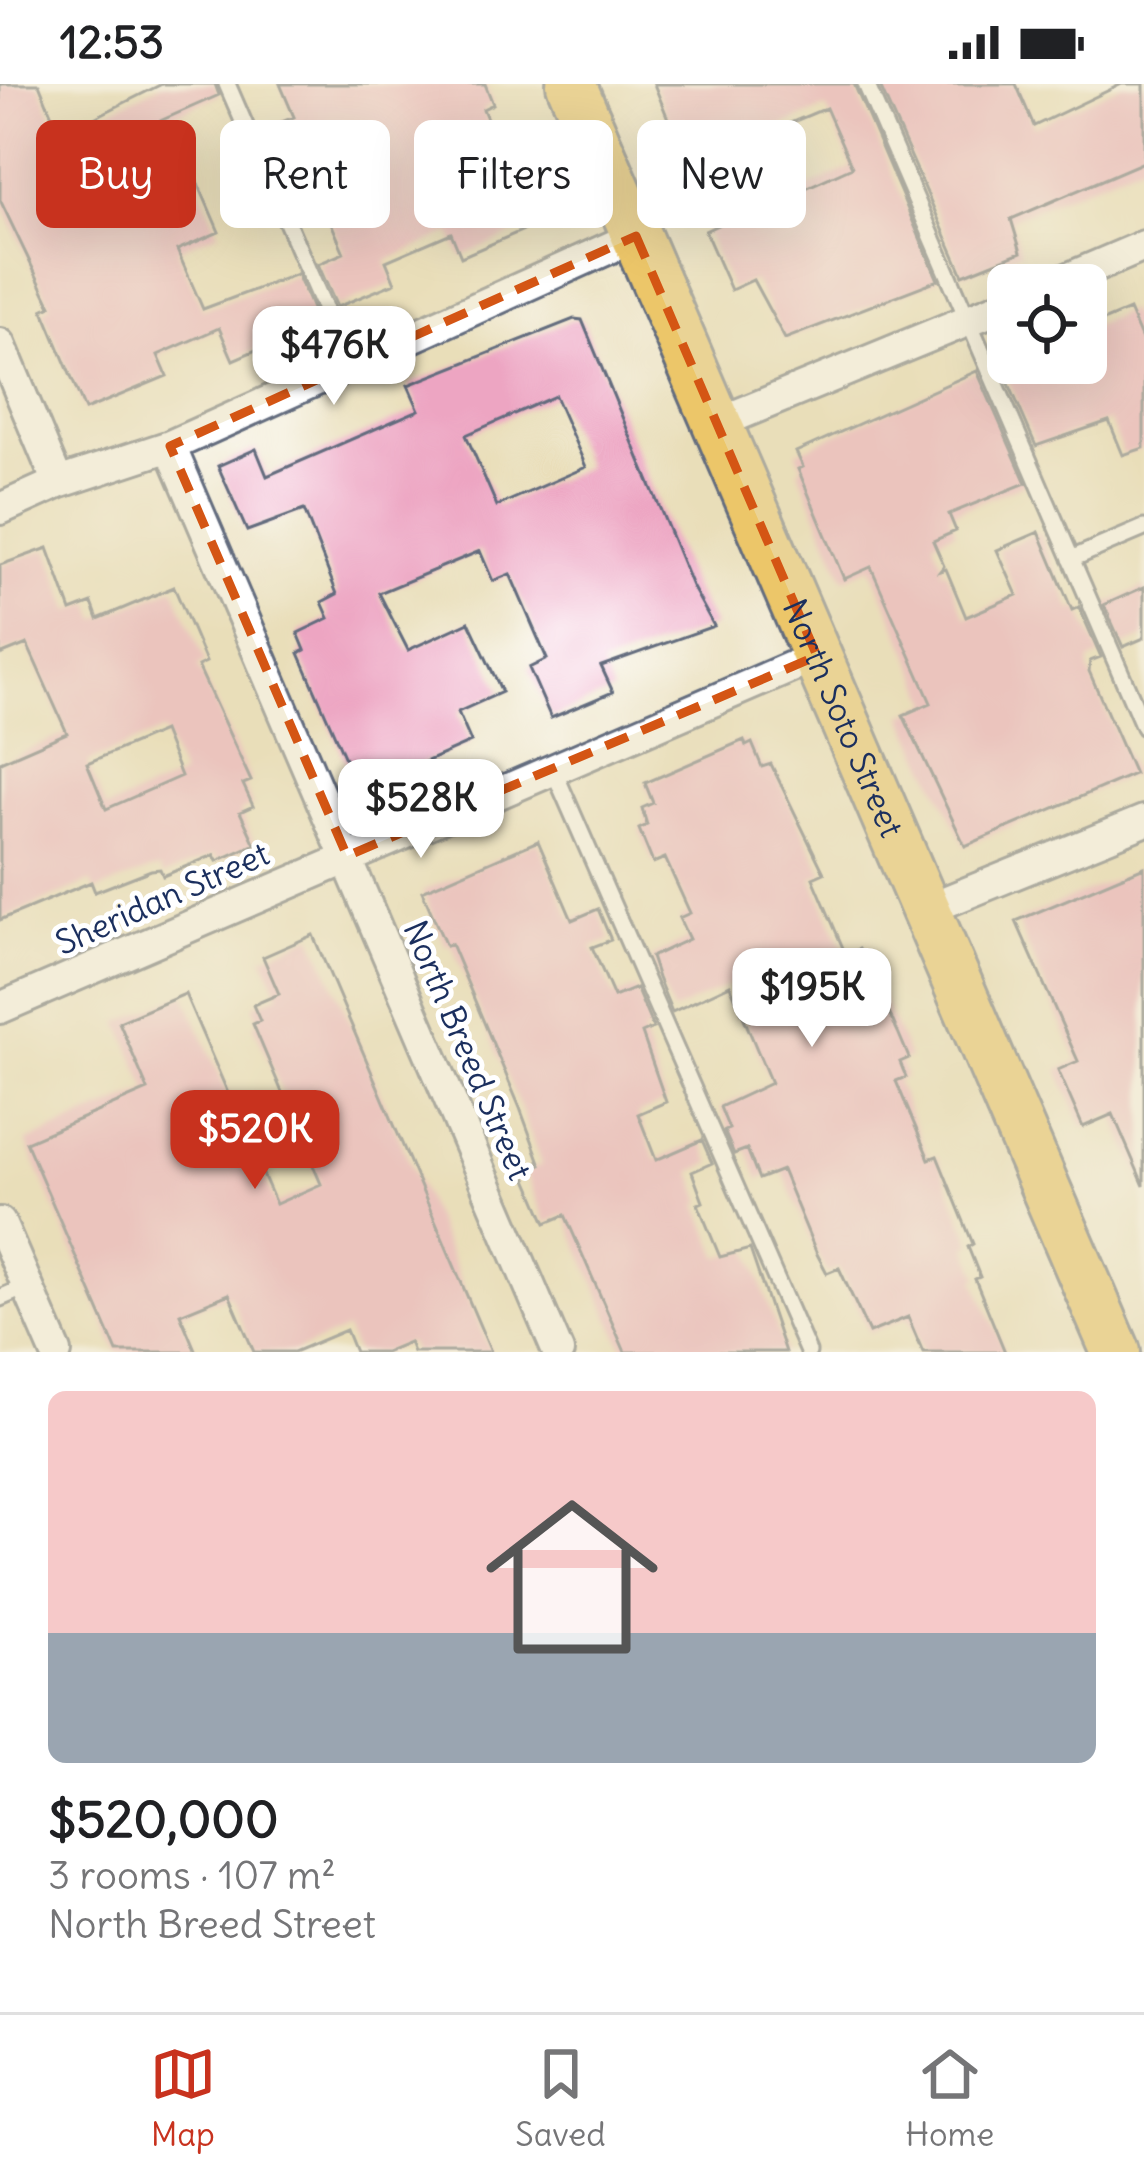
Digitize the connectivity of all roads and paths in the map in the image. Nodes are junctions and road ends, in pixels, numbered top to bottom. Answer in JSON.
{"nodes":[{"id":1,"x":227,"y":84,"type":"edge"},
{"id":2,"x":571,"y":84,"type":"edge"},
{"id":3,"x":866,"y":84,"type":"edge"},
{"id":4,"x":636,"y":236,"type":"junction"},
{"id":5,"x":1144,"y":246,"type":"edge"},
{"id":6,"x":1102,"y":264,"type":"edge"},
{"id":7,"x":987,"y":313,"type":"edge"},
{"id":8,"x":968,"y":322,"type":"junction"},
{"id":9,"x":0,"y":344,"type":"edge"},
{"id":10,"x":349,"y":365,"type":"junction"},
{"id":11,"x":718,"y":423,"type":"junction"},
{"id":12,"x":170,"y":446,"type":"junction"},
{"id":13,"x":58,"y":483,"type":"junction"},
{"id":14,"x":0,"y":509,"type":"edge"},
{"id":15,"x":1144,"y":528,"type":"edge"},
{"id":16,"x":1070,"y":559,"type":"junction"},
{"id":17,"x":818,"y":656,"type":"junction"},
{"id":18,"x":1144,"y":727,"type":"edge"},
{"id":19,"x":553,"y":769,"type":"junction"},
{"id":20,"x":1144,"y":821,"type":"edge"},
{"id":21,"x":347,"y":856,"type":"junction"},
{"id":22,"x":930,"y":908,"type":"junction"},
{"id":23,"x":0,"y":1008,"type":"edge"},
{"id":24,"x":0,"y":1223,"type":"edge"},
{"id":25,"x":14,"y":1292,"type":"edge"},
{"id":26,"x":56,"y":1352,"type":"edge"},
{"id":27,"x":558,"y":1352,"type":"edge"},
{"id":28,"x":808,"y":1352,"type":"edge"},
{"id":29,"x":1117,"y":1352,"type":"edge"}],
"edges":[{"from":1,"to":10,"type":"lane"},
{"from":2,"to":4,"type":"main road","name":"North Soto Street"},
{"from":3,"to":8,"type":"lane"},
{"from":4,"to":10,"type":"street"},
{"from":4,"to":11,"type":"main road","name":"North Soto Street"},
{"from":5,"to":6,"type":"street"},
{"from":7,"to":8,"type":"street"},
{"from":8,"to":11,"type":"street"},
{"from":8,"to":16,"type":"lane"},
{"from":9,"to":13,"type":"street"},
{"from":10,"to":12,"type":"street"},
{"from":11,"to":17,"type":"main road","name":"North Soto Street"},
{"from":12,"to":13,"type":"street"},
{"from":12,"to":21,"type":"street","name":"North Breed Street"},
{"from":13,"to":14,"type":"street"},
{"from":15,"to":16,"type":"lane"},
{"from":16,"to":18,"type":"lane"},
{"from":17,"to":19,"type":"street","name":"Sheridan Street"},
{"from":17,"to":22,"type":"main road","name":"North Soto Street"},
{"from":19,"to":21,"type":"street","name":"Sheridan Street"},
{"from":19,"to":28,"type":"lane"},
{"from":20,"to":22,"type":"street"},
{"from":21,"to":23,"type":"street","name":"Sheridan Street"},
{"from":21,"to":27,"type":"street","name":"North Breed Street"},
{"from":22,"to":29,"type":"main road","name":"North Soto Street"},
{"from":24,"to":25,"type":"street"},
{"from":25,"to":26,"type":"street"}]}
